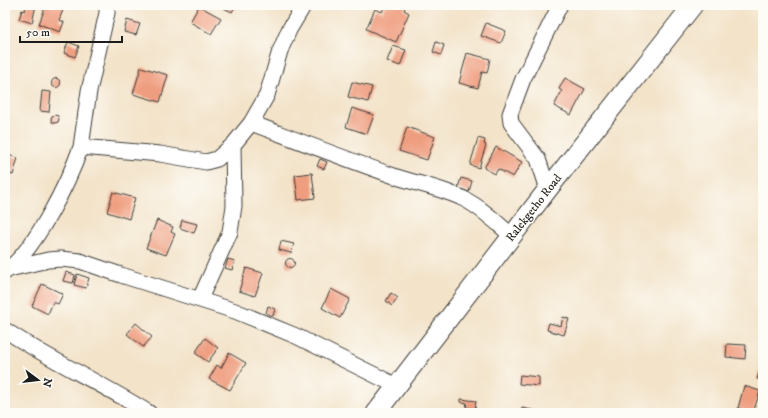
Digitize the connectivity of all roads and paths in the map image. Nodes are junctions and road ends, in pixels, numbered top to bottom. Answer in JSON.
{"nodes":[{"id":1,"x":107,"y":5,"type":"edge"},
{"id":2,"x":304,"y":5,"type":"edge"},
{"id":3,"x":560,"y":5,"type":"edge"},
{"id":4,"x":693,"y":5,"type":"edge"},
{"id":5,"x":251,"y":123,"type":"junction"},
{"id":6,"x":233,"y":145,"type":"junction"},
{"id":7,"x":81,"y":147,"type":"junction"},
{"id":8,"x":548,"y":189,"type":"junction"},
{"id":9,"x":512,"y":236,"type":"junction"},
{"id":10,"x":7,"y":271,"type":"edge"},
{"id":11,"x":200,"y":299,"type":"junction"},
{"id":12,"x":5,"y":330,"type":"edge"},
{"id":13,"x":397,"y":386,"type":"junction"},
{"id":14,"x":149,"y":413,"type":"edge"},
{"id":15,"x":376,"y":413,"type":"edge"}],
"edges":[{"from":1,"to":7,"type":"lane"},
{"from":2,"to":5,"type":"lane"},
{"from":3,"to":8,"type":"lane"},
{"from":4,"to":8,"type":"main road","name":"Ralekgetho Road"},
{"from":5,"to":6,"type":"lane"},
{"from":5,"to":9,"type":"lane"},
{"from":6,"to":7,"type":"lane"},
{"from":6,"to":11,"type":"lane"},
{"from":7,"to":10,"type":"lane"},
{"from":8,"to":9,"type":"main road","name":"Ralekgetho Road"},
{"from":9,"to":13,"type":"main road","name":"Ralekgetho Road"},
{"from":10,"to":11,"type":"lane"},
{"from":11,"to":13,"type":"lane"},
{"from":12,"to":14,"type":"lane"},
{"from":13,"to":15,"type":"main road","name":"Ralekgetho Road"}]}
